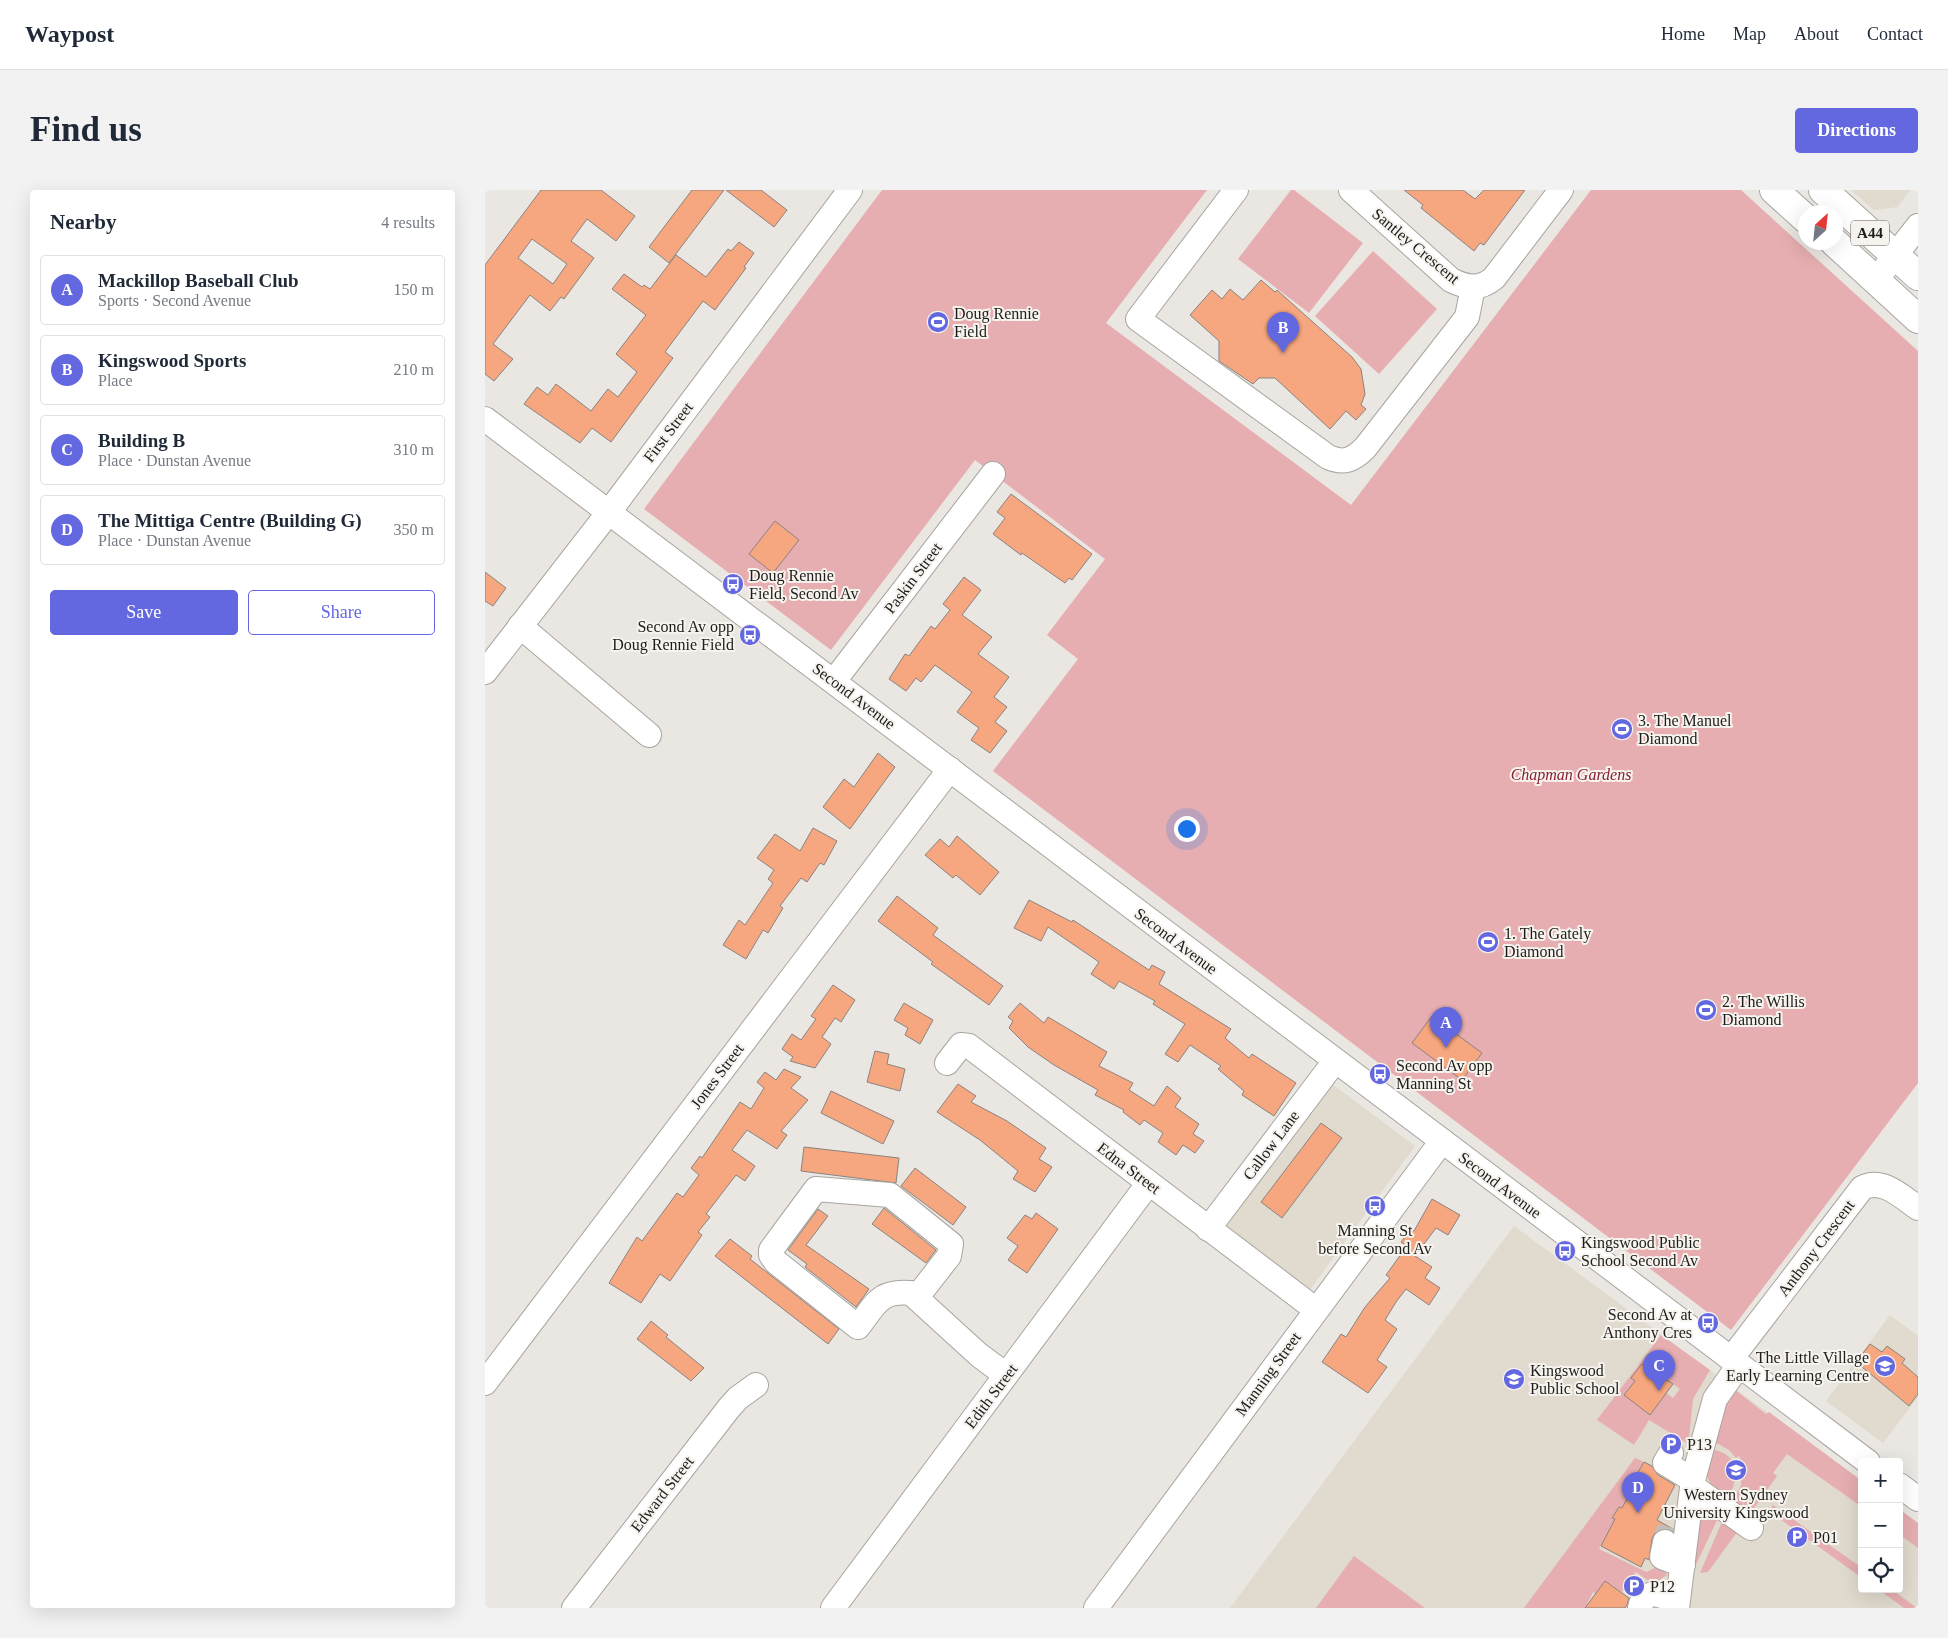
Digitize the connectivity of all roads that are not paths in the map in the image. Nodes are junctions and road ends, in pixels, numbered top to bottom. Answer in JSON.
{"nodes":[{"id":1,"x":850,"y":190,"type":"edge"},
{"id":2,"x":1236,"y":190,"type":"edge"},
{"id":3,"x":1351,"y":190,"type":"edge"},
{"id":4,"x":1561,"y":190,"type":"edge"},
{"id":5,"x":1774,"y":190,"type":"edge"},
{"id":6,"x":1823,"y":190,"type":"edge"},
{"id":7,"x":1798,"y":212,"type":"edge"},
{"id":8,"x":1918,"y":226,"type":"edge"},
{"id":9,"x":1843,"y":250,"type":"edge"},
{"id":10,"x":1895,"y":256,"type":"junction"},
{"id":11,"x":1918,"y":276,"type":"edge"},
{"id":12,"x":1876,"y":280,"type":"junction"},
{"id":13,"x":1473,"y":288,"type":"junction"},
{"id":14,"x":1918,"y":319,"type":"edge"},
{"id":15,"x":485,"y":419,"type":"edge"},
{"id":16,"x":993,"y":474,"type":"dead end"},
{"id":17,"x":609,"y":512,"type":"junction"},
{"id":18,"x":520,"y":626,"type":"junction"},
{"id":19,"x":485,"y":672,"type":"edge"},
{"id":20,"x":834,"y":681,"type":"junction"},
{"id":21,"x":649,"y":735,"type":"dead end"},
{"id":22,"x":950,"y":769,"type":"junction"},
{"id":23,"x":1335,"y":1061,"type":"junction"},
{"id":24,"x":947,"y":1063,"type":"dead end"},
{"id":25,"x":1442,"y":1141,"type":"junction"},
{"id":26,"x":1149,"y":1184,"type":"junction"},
{"id":27,"x":1918,"y":1208,"type":"edge"},
{"id":28,"x":1208,"y":1229,"type":"junction"},
{"id":29,"x":917,"y":1297,"type":"junction"},
{"id":30,"x":1315,"y":1310,"type":"junction"},
{"id":31,"x":1735,"y":1362,"type":"junction"},
{"id":32,"x":1006,"y":1375,"type":"junction"},
{"id":33,"x":485,"y":1383,"type":"edge"},
{"id":34,"x":756,"y":1385,"type":"dead end"},
{"id":35,"x":1671,"y":1453,"type":"dead end"},
{"id":36,"x":1863,"y":1458,"type":"edge"},
{"id":37,"x":1692,"y":1483,"type":"junction"},
{"id":38,"x":1903,"y":1488,"type":"edge"},
{"id":39,"x":1918,"y":1499,"type":"edge"},
{"id":40,"x":1674,"y":1528,"type":"junction"},
{"id":41,"x":1751,"y":1528,"type":"dead end"},
{"id":42,"x":1683,"y":1565,"type":"junction"},
{"id":43,"x":1677,"y":1605,"type":"edge"},
{"id":44,"x":574,"y":1608,"type":"edge"},
{"id":45,"x":833,"y":1608,"type":"edge"},
{"id":46,"x":1096,"y":1608,"type":"edge"},
{"id":47,"x":1640,"y":1608,"type":"edge"}],
"edges":[{"from":1,"to":17,"type":"street","name":"First Street"},
{"from":2,"to":13,"type":"street"},
{"from":3,"to":13,"type":"street","name":"Santley Crescent"},
{"from":4,"to":13,"type":"street","name":"Santley Crescent"},
{"from":5,"to":7,"type":"highway"},
{"from":6,"to":10,"type":"highway","number":"A44"},
{"from":8,"to":10,"type":"street"},
{"from":9,"to":12,"type":"highway","number":"A44"},
{"from":10,"to":11,"type":"highway","number":"A44"},
{"from":10,"to":12,"type":"street"},
{"from":12,"to":14,"type":"highway","number":"A44"},
{"from":15,"to":17,"type":"street","name":"Second Avenue"},
{"from":16,"to":20,"type":"street","name":"Paskin Street"},
{"from":17,"to":18,"type":"street","name":"First Street"},
{"from":17,"to":20,"type":"street","name":"Second Avenue"},
{"from":18,"to":19,"type":"street","name":"First Street"},
{"from":18,"to":21,"type":"street"},
{"from":20,"to":22,"type":"street","name":"Second Avenue"},
{"from":22,"to":23,"type":"street","name":"Second Avenue"},
{"from":22,"to":33,"type":"street","name":"Jones Street"},
{"from":23,"to":25,"type":"street","name":"Second Avenue"},
{"from":23,"to":28,"type":"street","name":"Callow Lane"},
{"from":24,"to":26,"type":"street","name":"Edna Street"},
{"from":25,"to":30,"type":"street","name":"Manning Street"},
{"from":25,"to":31,"type":"street","name":"Second Avenue"},
{"from":26,"to":28,"type":"street","name":"Edna Street"},
{"from":26,"to":32,"type":"street","name":"Edith Street"},
{"from":27,"to":31,"type":"street","name":"Anthony Crescent"},
{"from":28,"to":30,"type":"street","name":"Edna Street"},
{"from":29,"to":29,"type":"street"},
{"from":29,"to":32,"type":"street"},
{"from":30,"to":46,"type":"street","name":"Manning Street"},
{"from":31,"to":36,"type":"street","name":"Second Avenue"},
{"from":31,"to":37,"type":"street","name":"Anthony Crescent"},
{"from":32,"to":45,"type":"street","name":"Edith Street"},
{"from":34,"to":44,"type":"street","name":"Edward Street"},
{"from":35,"to":37,"type":"street"},
{"from":37,"to":40,"type":"street","name":"Anthony Crescent"},
{"from":37,"to":41,"type":"street"},
{"from":38,"to":39,"type":"street"},
{"from":40,"to":42,"type":"street","name":"Anthony Crescent"},
{"from":40,"to":42,"type":"street"},
{"from":42,"to":43,"type":"street","name":"Anthony Crescent"},
{"from":43,"to":47,"type":"street"}]}
